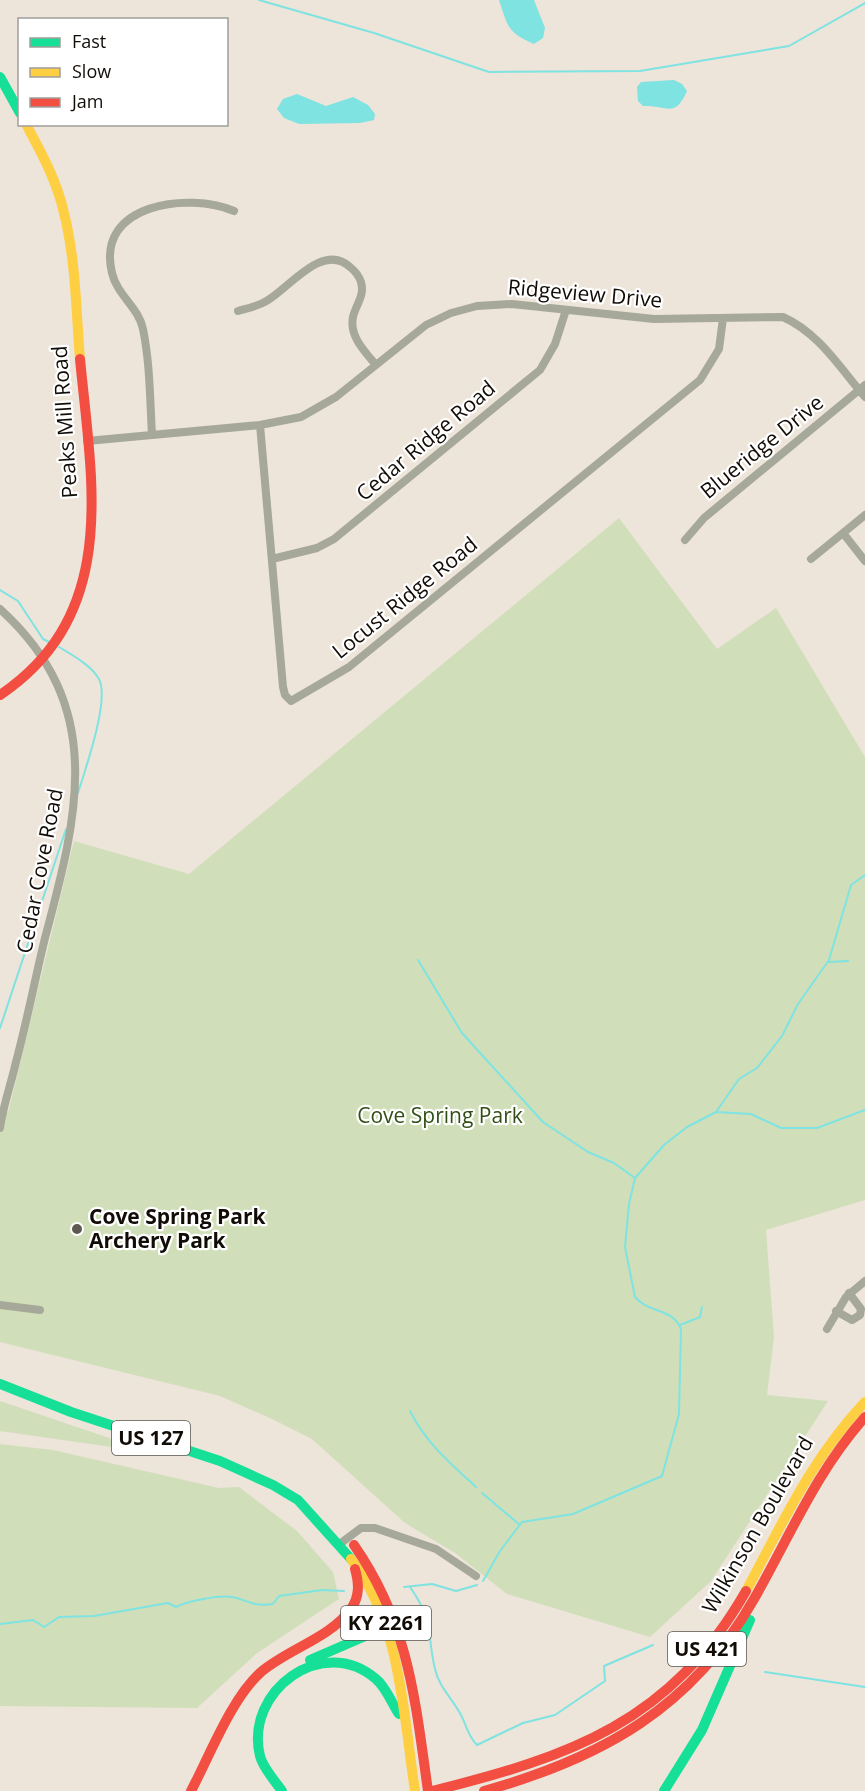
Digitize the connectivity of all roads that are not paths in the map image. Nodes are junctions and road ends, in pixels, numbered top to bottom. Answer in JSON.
{"nodes":[{"id":1,"x":0,"y":77,"type":"edge"},
{"id":2,"x":18,"y":109,"type":"edge"},
{"id":3,"x":27,"y":126,"type":"edge"},
{"id":4,"x":234,"y":211,"type":"dead end"},
{"id":5,"x":238,"y":310,"type":"dead end"},
{"id":6,"x":566,"y":310,"type":"junction"},
{"id":7,"x":723,"y":318,"type":"junction"},
{"id":8,"x":376,"y":365,"type":"junction"},
{"id":9,"x":863,"y":391,"type":"edge"},
{"id":10,"x":260,"y":425,"type":"junction"},
{"id":11,"x":152,"y":435,"type":"junction"},
{"id":12,"x":87,"y":441,"type":"junction"},
{"id":13,"x":865,"y":515,"type":"edge"},
{"id":14,"x":843,"y":533,"type":"junction"},
{"id":15,"x":685,"y":540,"type":"dead end"},
{"id":16,"x":272,"y":559,"type":"junction"},
{"id":17,"x":811,"y":559,"type":"dead end"},
{"id":18,"x":865,"y":561,"type":"edge"},
{"id":19,"x":0,"y":609,"type":"edge"},
{"id":20,"x":44,"y":658,"type":"junction"},
{"id":21,"x":0,"y":695,"type":"edge"},
{"id":22,"x":0,"y":1128,"type":"edge"},
{"id":23,"x":865,"y":1281,"type":"edge"},
{"id":24,"x":849,"y":1293,"type":"junction"},
{"id":25,"x":0,"y":1305,"type":"edge"},
{"id":26,"x":40,"y":1310,"type":"dead end"},
{"id":27,"x":836,"y":1311,"type":"junction"},
{"id":28,"x":827,"y":1329,"type":"dead end"},
{"id":29,"x":0,"y":1384,"type":"edge"},
{"id":30,"x":865,"y":1402,"type":"edge"},
{"id":31,"x":865,"y":1417,"type":"edge"},
{"id":32,"x":344,"y":1540,"type":"junction"},
{"id":33,"x":352,"y":1558,"type":"junction"},
{"id":34,"x":771,"y":1565,"type":"junction"},
{"id":35,"x":476,"y":1576,"type":"dead end"},
{"id":36,"x":381,"y":1610,"type":"junction"},
{"id":37,"x":391,"y":1616,"type":"junction"},
{"id":38,"x":331,"y":1625,"type":"junction"},
{"id":39,"x":276,"y":1685,"type":"junction"},
{"id":40,"x":406,"y":1731,"type":"junction"},
{"id":41,"x":191,"y":1791,"type":"edge"},
{"id":42,"x":282,"y":1791,"type":"edge"},
{"id":43,"x":415,"y":1791,"type":"edge"},
{"id":44,"x":430,"y":1791,"type":"edge"},
{"id":45,"x":484,"y":1791,"type":"edge"},
{"id":46,"x":663,"y":1791,"type":"edge"}],
"edges":[{"from":1,"to":2,"type":"main road"},
{"from":3,"to":12,"type":"main road","name":"Peaks Mill Road"},
{"from":4,"to":11,"type":"street"},
{"from":5,"to":8,"type":"street"},
{"from":6,"to":7,"type":"street","name":"Ridgeview Drive"},
{"from":6,"to":8,"type":"street","name":"Ridgeview Drive"},
{"from":6,"to":16,"type":"street","name":"Cedar Ridge Road"},
{"from":7,"to":9,"type":"street","name":"Ridgeview Drive"},
{"from":7,"to":16,"type":"street","name":"Locust Ridge Road"},
{"from":8,"to":10,"type":"street","name":"Ridgeview Drive"},
{"from":9,"to":15,"type":"street","name":"Blueridge Drive"},
{"from":10,"to":11,"type":"street","name":"Ridgeview Drive"},
{"from":10,"to":16,"type":"street","name":"Locust Ridge Road"},
{"from":11,"to":12,"type":"street","name":"Ridgeview Drive"},
{"from":12,"to":20,"type":"main road","name":"Peaks Mill Road"},
{"from":13,"to":14,"type":"street"},
{"from":14,"to":17,"type":"street"},
{"from":14,"to":18,"type":"street"},
{"from":19,"to":20,"type":"street","name":"Cedar Cove Road"},
{"from":20,"to":21,"type":"main road","name":"Peaks Mill Road"},
{"from":20,"to":22,"type":"street","name":"Cedar Cove Road"},
{"from":23,"to":24,"type":"street"},
{"from":24,"to":27,"type":"street"},
{"from":24,"to":27,"type":"street"},
{"from":25,"to":26,"type":"street"},
{"from":27,"to":28,"type":"street"},
{"from":29,"to":32,"type":"main road","number":"US 127"},
{"from":30,"to":44,"type":"main road","name":"Wilkinson Boulevard","number":"US 421"},
{"from":31,"to":34,"type":"main road","name":"Wilkinson Boulevard","number":"US 421"},
{"from":32,"to":33,"type":"main road","number":"US 127"},
{"from":32,"to":35,"type":"street"},
{"from":32,"to":37,"type":"main road","number":"US 127"},
{"from":33,"to":36,"type":"main road","number":"KY 2261"},
{"from":33,"to":38,"type":"main road","number":"US 127"},
{"from":34,"to":45,"type":"main road","name":"Wilkinson Boulevard","number":"US 421"},
{"from":34,"to":46,"type":"main road"},
{"from":36,"to":37,"type":"main road"},
{"from":36,"to":38,"type":"main road"},
{"from":37,"to":39,"type":"main road"},
{"from":37,"to":40,"type":"main road","number":"KY 2261"},
{"from":37,"to":44,"type":"main road","number":"US 127"},
{"from":38,"to":41,"type":"main road","number":"US 127"},
{"from":39,"to":40,"type":"main road"},
{"from":39,"to":42,"type":"main road"},
{"from":40,"to":43,"type":"main road","number":"KY 2261"}]}
